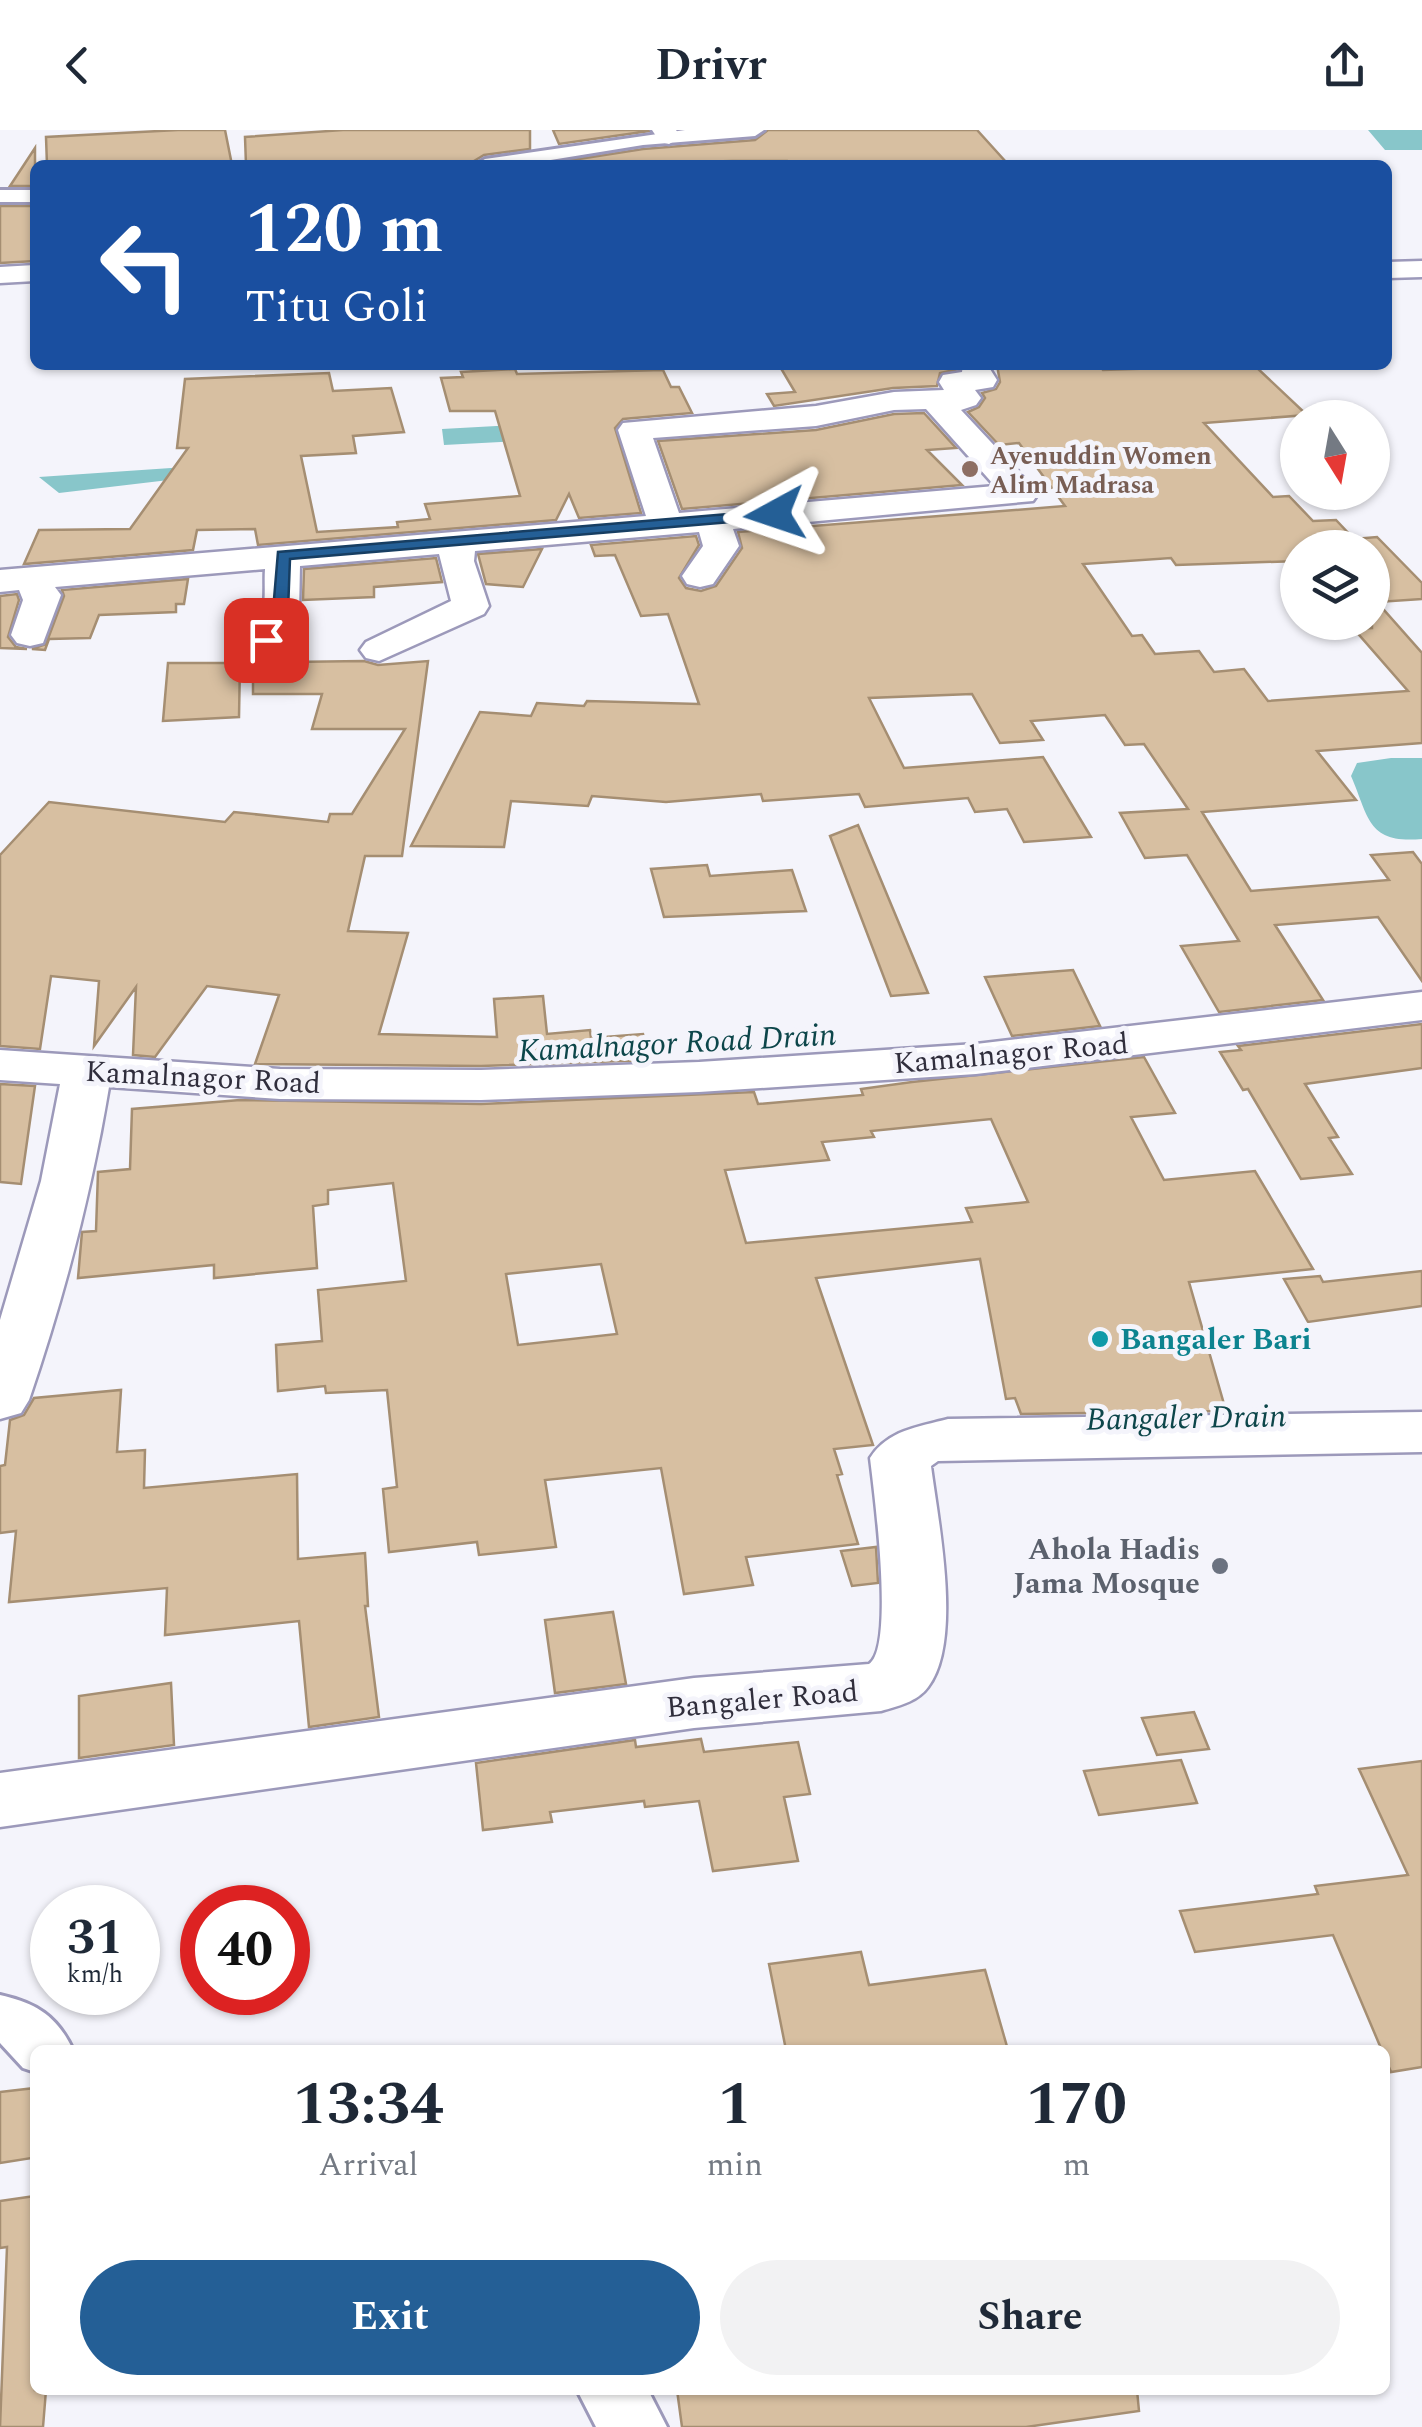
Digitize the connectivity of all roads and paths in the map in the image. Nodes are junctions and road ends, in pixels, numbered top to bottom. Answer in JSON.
{"nodes":[{"id":1,"x":755,"y":130,"type":"edge"},
{"id":2,"x":667,"y":133,"type":"edge"},
{"id":3,"x":514,"y":160,"type":"edge"},
{"id":4,"x":0,"y":196,"type":"edge"},
{"id":5,"x":30,"y":196,"type":"edge"},
{"id":6,"x":1422,"y":269,"type":"edge"},
{"id":7,"x":1392,"y":270,"type":"edge"},
{"id":8,"x":30,"y":273,"type":"edge"},
{"id":9,"x":0,"y":274,"type":"edge"},
{"id":10,"x":976,"y":370,"type":"edge"},
{"id":11,"x":942,"y":398,"type":"junction"},
{"id":12,"x":872,"y":506,"type":"junction"},
{"id":13,"x":713,"y":520,"type":"junction"},
{"id":14,"x":666,"y":524,"type":"junction"},
{"id":15,"x":458,"y":541,"type":"junction"},
{"id":16,"x":890,"y":544,"type":"dead end"},
{"id":17,"x":283,"y":555,"type":"junction"},
{"id":18,"x":700,"y":576,"type":"dead end"},
{"id":19,"x":18,"y":579,"type":"edge"},
{"id":20,"x":30,"y":635,"type":"dead end"},
{"id":21,"x":379,"y":650,"type":"dead end"},
{"id":22,"x":266,"y":663,"type":"dead end"},
{"id":23,"x":1422,"y":1006,"type":"edge"},
{"id":24,"x":0,"y":1065,"type":"edge"},
{"id":25,"x":87,"y":1071,"type":"junction"},
{"id":26,"x":0,"y":1400,"type":"edge"},
{"id":27,"x":1422,"y":1432,"type":"edge"},
{"id":28,"x":0,"y":1800,"type":"edge"},
{"id":29,"x":0,"y":2020,"type":"edge"},
{"id":30,"x":39,"y":2045,"type":"edge"},
{"id":31,"x":613,"y":2395,"type":"edge"},
{"id":32,"x":634,"y":2427,"type":"edge"}],
"edges":[{"from":1,"to":2,"type":"street"},
{"from":2,"to":3,"type":"street"},
{"from":4,"to":5,"type":"street"},
{"from":6,"to":7,"type":"street"},
{"from":8,"to":9,"type":"street"},
{"from":10,"to":11,"type":"street"},
{"from":11,"to":12,"type":"street"},
{"from":11,"to":14,"type":"street"},
{"from":12,"to":13,"type":"street"},
{"from":12,"to":16,"type":"street"},
{"from":13,"to":14,"type":"street"},
{"from":13,"to":18,"type":"street"},
{"from":14,"to":15,"type":"street"},
{"from":15,"to":17,"type":"street"},
{"from":15,"to":21,"type":"street"},
{"from":17,"to":19,"type":"street"},
{"from":17,"to":22,"type":"street"},
{"from":19,"to":20,"type":"street"},
{"from":23,"to":25,"type":"street","name":"Kamalnagor Road"},
{"from":24,"to":25,"type":"street","name":"Kamalnagor Road"},
{"from":25,"to":26,"type":"street"},
{"from":27,"to":28,"type":"street","name":"Bangaler Road"},
{"from":29,"to":30,"type":"street"},
{"from":31,"to":32,"type":"street"}]}
